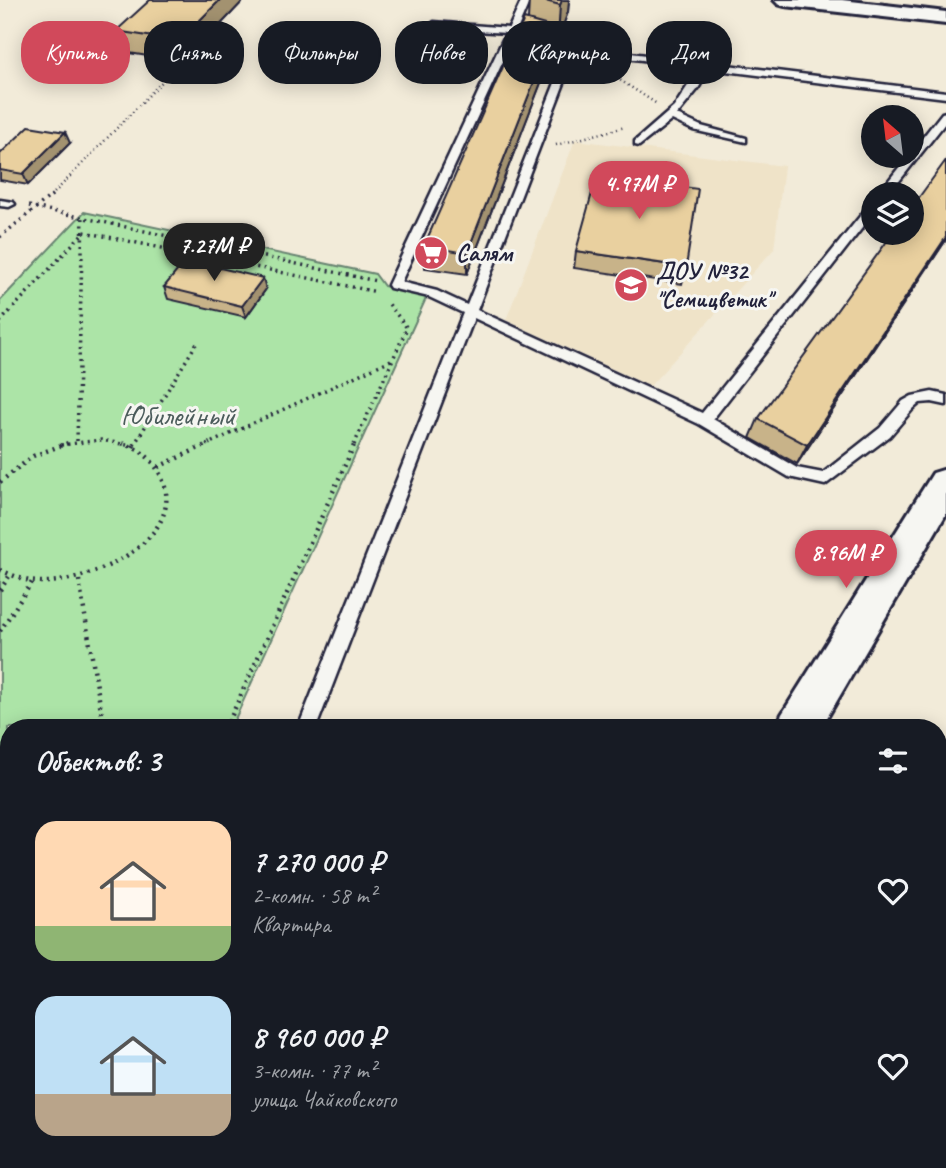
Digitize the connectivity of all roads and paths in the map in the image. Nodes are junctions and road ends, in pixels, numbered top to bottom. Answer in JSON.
{"nodes":[{"id":1,"x":526,"y":0,"type":"edge"},
{"id":2,"x":785,"y":0,"type":"edge"},
{"id":3,"x":910,"y":0,"type":"edge"},
{"id":4,"x":946,"y":4,"type":"edge"},
{"id":5,"x":946,"y":18,"type":"edge"},
{"id":6,"x":517,"y":21,"type":"edge"},
{"id":7,"x":502,"y":53,"type":"edge"},
{"id":8,"x":732,"y":68,"type":"edge"},
{"id":9,"x":160,"y":84,"type":"edge"},
{"id":10,"x":559,"y":84,"type":"edge"},
{"id":11,"x":621,"y":84,"type":"edge"},
{"id":12,"x":697,"y":84,"type":"edge"},
{"id":13,"x":946,"y":95,"type":"edge"},
{"id":14,"x":946,"y":115,"type":"edge"},
{"id":15,"x":668,"y":118,"type":"junction"},
{"id":16,"x":742,"y":140,"type":"dead end"},
{"id":17,"x":639,"y":143,"type":"dead end"},
{"id":18,"x":534,"y":146,"type":"junction"},
{"id":19,"x":893,"y":182,"type":"edge"},
{"id":20,"x":83,"y":215,"type":"junction"},
{"id":21,"x":861,"y":222,"type":"edge"},
{"id":22,"x":84,"y":232,"type":"junction"},
{"id":23,"x":394,"y":285,"type":"junction"},
{"id":24,"x":379,"y":293,"type":"dead end"},
{"id":25,"x":386,"y":302,"type":"dead end"},
{"id":26,"x":469,"y":311,"type":"junction"},
{"id":27,"x":0,"y":323,"type":"edge"},
{"id":28,"x":198,"y":341,"type":"dead end"},
{"id":29,"x":394,"y":359,"type":"junction"},
{"id":30,"x":946,"y":400,"type":"edge"},
{"id":31,"x":704,"y":420,"type":"junction"},
{"id":32,"x":77,"y":441,"type":"junction"},
{"id":33,"x":133,"y":447,"type":"junction"},
{"id":34,"x":158,"y":467,"type":"junction"},
{"id":35,"x":1,"y":480,"type":"edge"},
{"id":36,"x":945,"y":488,"type":"edge"},
{"id":37,"x":0,"y":570,"type":"edge"},
{"id":38,"x":10,"y":575,"type":"junction"},
{"id":39,"x":79,"y":580,"type":"junction"},
{"id":40,"x":32,"y":582,"type":"junction"},
{"id":41,"x":0,"y":590,"type":"edge"},
{"id":42,"x":0,"y":631,"type":"edge"},
{"id":43,"x":102,"y":719,"type":"edge"},
{"id":44,"x":230,"y":719,"type":"edge"},
{"id":45,"x":310,"y":719,"type":"edge"},
{"id":46,"x":803,"y":719,"type":"edge"}],
"edges":[{"from":1,"to":6,"type":"lane"},
{"from":2,"to":5,"type":"main road"},
{"from":3,"to":4,"type":"main road"},
{"from":7,"to":23,"type":"lane"},
{"from":8,"to":13,"type":"lane"},
{"from":9,"to":20,"type":"path"},
{"from":10,"to":18,"type":"lane"},
{"from":11,"to":15,"type":"path"},
{"from":12,"to":15,"type":"lane"},
{"from":14,"to":19,"type":"lane"},
{"from":15,"to":16,"type":"lane"},
{"from":15,"to":17,"type":"lane"},
{"from":15,"to":18,"type":"path"},
{"from":18,"to":26,"type":"lane"},
{"from":20,"to":22,"type":"path"},
{"from":20,"to":23,"type":"path"},
{"from":21,"to":31,"type":"lane"},
{"from":22,"to":24,"type":"path"},
{"from":22,"to":27,"type":"path"},
{"from":22,"to":32,"type":"path"},
{"from":23,"to":26,"type":"lane"},
{"from":25,"to":29,"type":"path"},
{"from":26,"to":31,"type":"lane"},
{"from":26,"to":45,"type":"lane"},
{"from":28,"to":33,"type":"path"},
{"from":29,"to":34,"type":"path"},
{"from":29,"to":44,"type":"path"},
{"from":30,"to":31,"type":"lane"},
{"from":32,"to":33,"type":"path"},
{"from":32,"to":35,"type":"path"},
{"from":33,"to":34,"type":"path"},
{"from":34,"to":39,"type":"path"},
{"from":36,"to":46,"type":"main road"},
{"from":37,"to":38,"type":"path"},
{"from":38,"to":40,"type":"path"},
{"from":38,"to":41,"type":"path"},
{"from":39,"to":40,"type":"path"},
{"from":39,"to":43,"type":"path"},
{"from":40,"to":42,"type":"path"}]}
